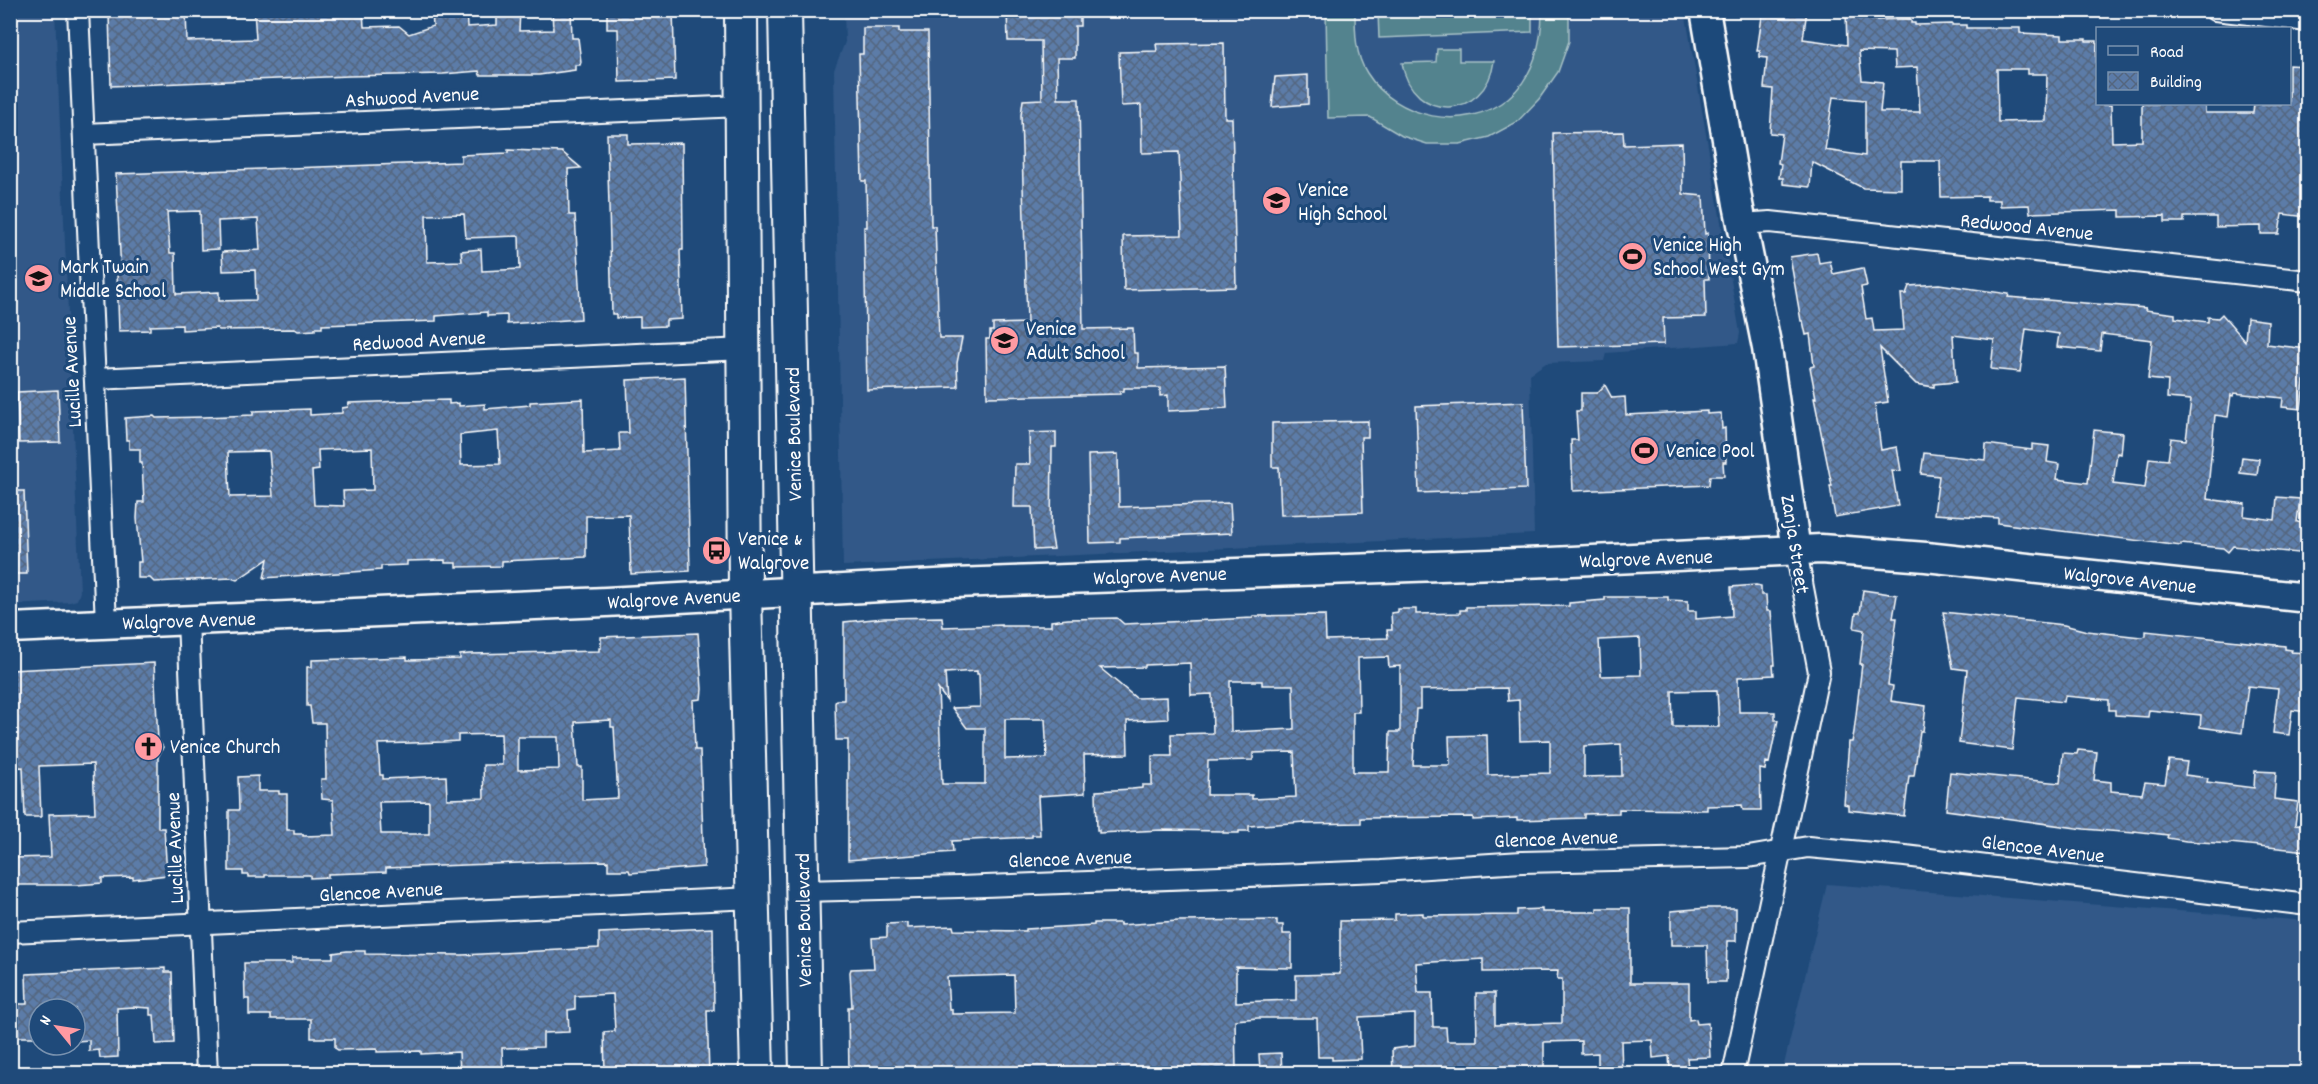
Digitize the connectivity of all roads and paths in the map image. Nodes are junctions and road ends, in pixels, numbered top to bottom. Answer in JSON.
{"nodes":[{"id":1,"x":78,"y":10,"type":"edge"},
{"id":2,"x":741,"y":10,"type":"edge"},
{"id":3,"x":785,"y":10,"type":"edge"},
{"id":4,"x":1705,"y":10,"type":"edge"},
{"id":5,"x":2215,"y":10,"type":"edge"},
{"id":6,"x":2307,"y":21,"type":"edge"},
{"id":7,"x":742,"y":106,"type":"junction"},
{"id":8,"x":84,"y":134,"type":"junction"},
{"id":9,"x":1742,"y":224,"type":"junction"},
{"id":10,"x":2307,"y":281,"type":"edge"},
{"id":11,"x":745,"y":349,"type":"junction"},
{"id":12,"x":95,"y":379,"type":"junction"},
{"id":13,"x":1796,"y":551,"type":"junction"},
{"id":14,"x":796,"y":591,"type":"junction"},
{"id":15,"x":745,"y":593,"type":"junction"},
{"id":16,"x":2307,"y":598,"type":"edge"},
{"id":17,"x":188,"y":620,"type":"junction"},
{"id":18,"x":106,"y":623,"type":"junction"},
{"id":19,"x":10,"y":628,"type":"edge"},
{"id":20,"x":1779,"y":853,"type":"junction"},
{"id":21,"x":802,"y":891,"type":"junction"},
{"id":22,"x":754,"y":897,"type":"junction"},
{"id":23,"x":2307,"y":905,"type":"edge"},
{"id":24,"x":201,"y":923,"type":"junction"},
{"id":25,"x":10,"y":932,"type":"edge"},
{"id":26,"x":207,"y":1074,"type":"edge"},
{"id":27,"x":757,"y":1074,"type":"edge"},
{"id":28,"x":806,"y":1074,"type":"edge"},
{"id":29,"x":1733,"y":1074,"type":"edge"}],
"edges":[{"from":1,"to":8,"type":"street","name":"Lucille Avenue"},
{"from":2,"to":7,"type":"main road"},
{"from":3,"to":14,"type":"main road","name":"Venice Boulevard"},
{"from":4,"to":9,"type":"street","name":"Zanja Street"},
{"from":5,"to":6,"type":"street"},
{"from":7,"to":8,"type":"street","name":"Ashwood Avenue"},
{"from":7,"to":11,"type":"main road"},
{"from":8,"to":12,"type":"street","name":"Lucille Avenue"},
{"from":9,"to":10,"type":"street","name":"Redwood Avenue"},
{"from":9,"to":13,"type":"street","name":"Zanja Street"},
{"from":11,"to":12,"type":"street","name":"Redwood Avenue"},
{"from":11,"to":15,"type":"main road"},
{"from":12,"to":18,"type":"street","name":"Lucille Avenue"},
{"from":13,"to":14,"type":"street","name":"Walgrove Avenue"},
{"from":13,"to":16,"type":"street","name":"Walgrove Avenue"},
{"from":13,"to":20,"type":"street","name":"Zanja Street"},
{"from":14,"to":15,"type":"street","name":"Walgrove Avenue"},
{"from":14,"to":21,"type":"main road","name":"Venice Boulevard"},
{"from":15,"to":17,"type":"street","name":"Walgrove Avenue"},
{"from":15,"to":22,"type":"main road"},
{"from":17,"to":18,"type":"street","name":"Walgrove Avenue"},
{"from":17,"to":24,"type":"street","name":"Lucille Avenue"},
{"from":18,"to":19,"type":"street","name":"Walgrove Avenue"},
{"from":20,"to":21,"type":"street","name":"Glencoe Avenue"},
{"from":20,"to":23,"type":"street","name":"Glencoe Avenue"},
{"from":20,"to":29,"type":"street","name":"Zanja Street"},
{"from":21,"to":28,"type":"main road","name":"Venice Boulevard"},
{"from":22,"to":24,"type":"street","name":"Glencoe Avenue"},
{"from":22,"to":27,"type":"main road"},
{"from":24,"to":25,"type":"street","name":"Glencoe Avenue"},
{"from":24,"to":26,"type":"street","name":"Lucille Avenue"}]}
